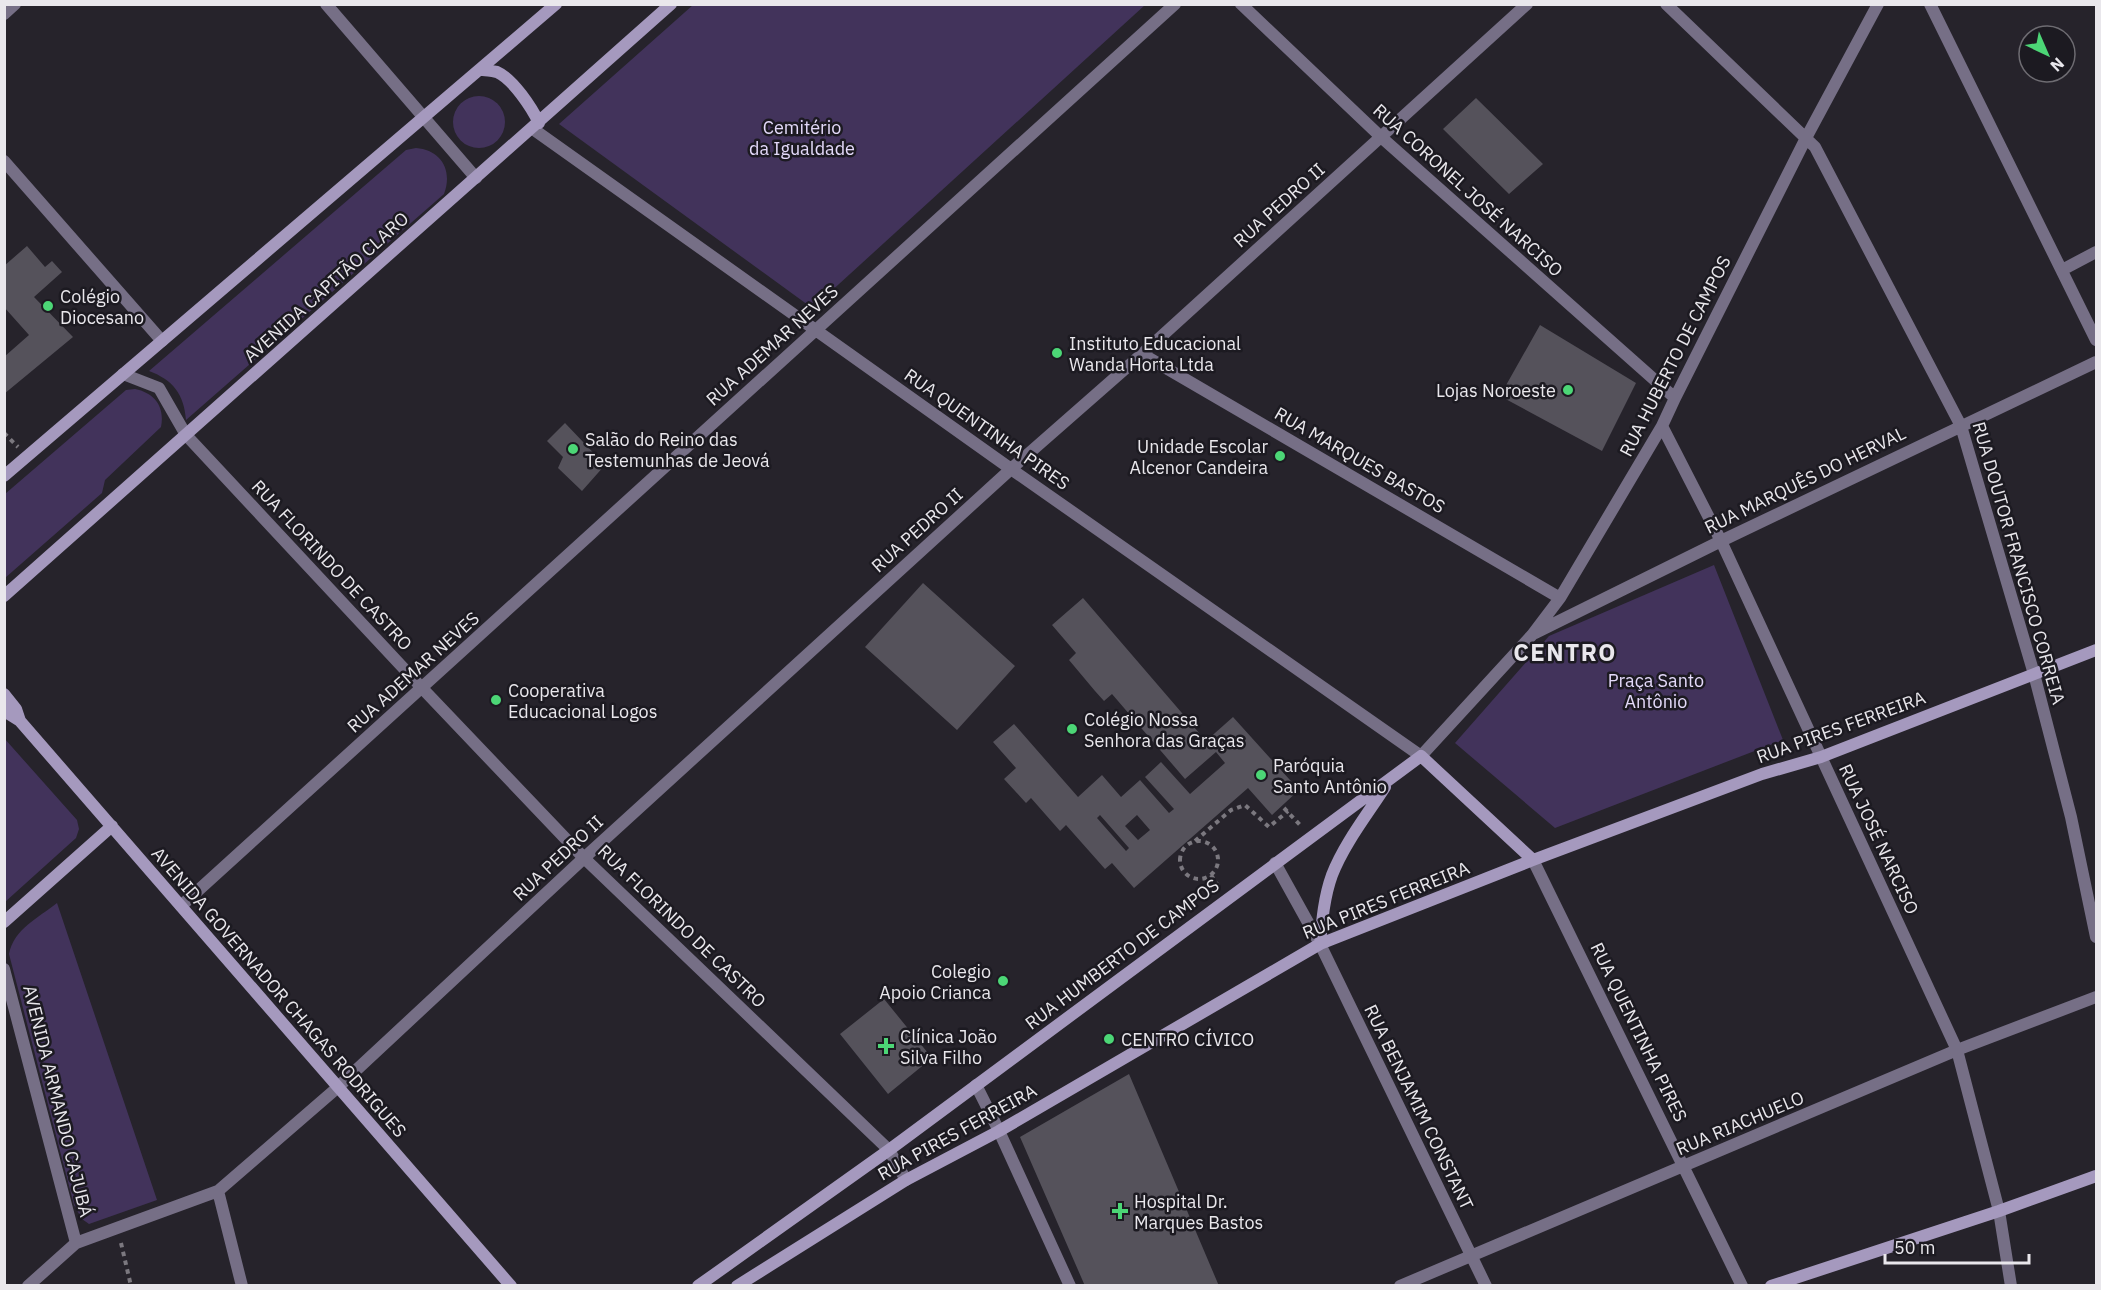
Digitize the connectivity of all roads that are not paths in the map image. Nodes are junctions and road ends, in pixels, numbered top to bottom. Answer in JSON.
{"nodes":[{"id":1,"x":15,"y":4,"type":"edge"},
{"id":2,"x":326,"y":4,"type":"edge"},
{"id":3,"x":556,"y":4,"type":"edge"},
{"id":4,"x":671,"y":4,"type":"edge"},
{"id":5,"x":1175,"y":4,"type":"edge"},
{"id":6,"x":1241,"y":4,"type":"edge"},
{"id":7,"x":1527,"y":4,"type":"edge"},
{"id":8,"x":1666,"y":4,"type":"edge"},
{"id":9,"x":1878,"y":4,"type":"edge"},
{"id":10,"x":1930,"y":4,"type":"edge"},
{"id":11,"x":4,"y":14,"type":"edge"},
{"id":12,"x":482,"y":69,"type":"junction"},
{"id":13,"x":424,"y":118,"type":"junction"},
{"id":14,"x":536,"y":126,"type":"junction"},
{"id":15,"x":1381,"y":137,"type":"junction"},
{"id":16,"x":1806,"y":138,"type":"junction"},
{"id":17,"x":4,"y":161,"type":"edge"},
{"id":18,"x":476,"y":178,"type":"junction"},
{"id":19,"x":2097,"y":252,"type":"edge"},
{"id":20,"x":2062,"y":270,"type":"junction"},
{"id":21,"x":816,"y":329,"type":"junction"},
{"id":22,"x":2097,"y":340,"type":"edge"},
{"id":23,"x":162,"y":341,"type":"junction"},
{"id":24,"x":1142,"y":354,"type":"junction"},
{"id":25,"x":2097,"y":362,"type":"edge"},
{"id":26,"x":123,"y":374,"type":"junction"},
{"id":27,"x":1675,"y":398,"type":"junction"},
{"id":28,"x":1662,"y":426,"type":"junction"},
{"id":29,"x":1961,"y":426,"type":"junction"},
{"id":30,"x":186,"y":435,"type":"junction"},
{"id":31,"x":1011,"y":469,"type":"junction"},
{"id":32,"x":4,"y":476,"type":"edge"},
{"id":33,"x":1721,"y":540,"type":"junction"},
{"id":34,"x":4,"y":596,"type":"edge"},
{"id":35,"x":1560,"y":598,"type":"junction"},
{"id":36,"x":1532,"y":635,"type":"junction"},
{"id":37,"x":2097,"y":650,"type":"edge"},
{"id":38,"x":2034,"y":674,"type":"junction"},
{"id":39,"x":422,"y":688,"type":"junction"},
{"id":40,"x":4,"y":694,"type":"edge"},
{"id":41,"x":4,"y":711,"type":"edge"},
{"id":42,"x":20,"y":721,"type":"junction"},
{"id":43,"x":1421,"y":756,"type":"junction"},
{"id":44,"x":1821,"y":757,"type":"junction"},
{"id":45,"x":1390,"y":779,"type":"junction"},
{"id":46,"x":112,"y":826,"type":"junction"},
{"id":47,"x":584,"y":858,"type":"junction"},
{"id":48,"x":1533,"y":860,"type":"junction"},
{"id":49,"x":1275,"y":863,"type":"junction"},
{"id":50,"x":181,"y":906,"type":"junction"},
{"id":51,"x":4,"y":922,"type":"edge"},
{"id":52,"x":2097,"y":937,"type":"edge"},
{"id":53,"x":1320,"y":944,"type":"junction"},
{"id":54,"x":4,"y":969,"type":"edge"},
{"id":55,"x":2097,"y":997,"type":"edge"},
{"id":56,"x":1957,"y":1050,"type":"junction"},
{"id":57,"x":976,"y":1085,"type":"junction"},
{"id":58,"x":337,"y":1088,"type":"junction"},
{"id":59,"x":999,"y":1131,"type":"junction"},
{"id":60,"x":890,"y":1150,"type":"junction"},
{"id":61,"x":1685,"y":1166,"type":"junction"},
{"id":62,"x":2097,"y":1176,"type":"edge"},
{"id":63,"x":906,"y":1180,"type":"junction"},
{"id":64,"x":218,"y":1191,"type":"junction"},
{"id":65,"x":1999,"y":1211,"type":"junction"},
{"id":66,"x":76,"y":1243,"type":"junction"},
{"id":67,"x":1472,"y":1254,"type":"junction"},
{"id":68,"x":28,"y":1286,"type":"edge"},
{"id":69,"x":242,"y":1286,"type":"edge"},
{"id":70,"x":511,"y":1286,"type":"edge"},
{"id":71,"x":698,"y":1286,"type":"edge"},
{"id":72,"x":737,"y":1286,"type":"edge"},
{"id":73,"x":1070,"y":1286,"type":"edge"},
{"id":74,"x":1400,"y":1286,"type":"edge"},
{"id":75,"x":1486,"y":1286,"type":"edge"},
{"id":76,"x":1742,"y":1286,"type":"edge"},
{"id":77,"x":1771,"y":1286,"type":"edge"},
{"id":78,"x":2011,"y":1286,"type":"edge"}],
"edges":[{"from":1,"to":11,"type":"street"},
{"from":2,"to":13,"type":"street"},
{"from":3,"to":12,"type":"main road"},
{"from":4,"to":14,"type":"main road","name":"AVENIDA CAPITÃO CLARO"},
{"from":5,"to":21,"type":"street","name":"RUA ADEMAR NEVES"},
{"from":6,"to":15,"type":"street","name":"RUA CORONEL JOSÉ NARCISO"},
{"from":7,"to":15,"type":"street","name":"RUA PEDRO II"},
{"from":8,"to":16,"type":"street","name":"RUA DOUTOR FRANCISCO CORREIA"},
{"from":9,"to":16,"type":"street","name":"RUA HUBERTO DE CAMPOS"},
{"from":10,"to":20,"type":"street"},
{"from":12,"to":13,"type":"main road"},
{"from":12,"to":14,"type":"main road"},
{"from":13,"to":18,"type":"street"},
{"from":13,"to":23,"type":"main road"},
{"from":14,"to":18,"type":"main road","name":"AVENIDA CAPITÃO CLARO"},
{"from":14,"to":21,"type":"street","name":"RUA QUENTINHA PIRES"},
{"from":15,"to":24,"type":"street","name":"RUA PEDRO II"},
{"from":15,"to":27,"type":"street","name":"RUA CORONEL JOSÉ NARCISO"},
{"from":16,"to":27,"type":"street","name":"RUA HUBERTO DE CAMPOS"},
{"from":16,"to":29,"type":"street","name":"RUA DOUTOR FRANCISCO CORREIA"},
{"from":17,"to":23,"type":"street"},
{"from":18,"to":30,"type":"main road","name":"AVENIDA CAPITÃO CLARO"},
{"from":19,"to":20,"type":"street"},
{"from":20,"to":22,"type":"street"},
{"from":21,"to":31,"type":"street","name":"RUA QUENTINHA PIRES"},
{"from":21,"to":39,"type":"street","name":"RUA ADEMAR NEVES"},
{"from":23,"to":26,"type":"main road"},
{"from":24,"to":31,"type":"street","name":"RUA PEDRO II"},
{"from":24,"to":35,"type":"street","name":"RUA MARQUES BASTOS"},
{"from":25,"to":29,"type":"street","name":"RUA MARQUÊS DO HERVAL"},
{"from":26,"to":30,"type":"street","name":"RUA FLORINDO DE CASTRO"},
{"from":26,"to":32,"type":"main road"},
{"from":27,"to":28,"type":"street","name":"RUA HUBERTO DE CAMPOS"},
{"from":28,"to":33,"type":"street","name":"RUA JOSÉ NARCISO"},
{"from":28,"to":35,"type":"street","name":"RUA HUBERTO DE CAMPOS"},
{"from":29,"to":33,"type":"street","name":"RUA MARQUÊS DO HERVAL"},
{"from":29,"to":38,"type":"street","name":"RUA DOUTOR FRANCISCO CORREIA"},
{"from":30,"to":34,"type":"main road","name":"AVENIDA CAPITÃO CLARO"},
{"from":30,"to":39,"type":"street","name":"RUA FLORINDO DE CASTRO"},
{"from":31,"to":43,"type":"street","name":"RUA QUENTINHA PIRES"},
{"from":31,"to":47,"type":"street","name":"RUA PEDRO II"},
{"from":33,"to":36,"type":"street","name":"RUA MARQUÊS DO HERVAL"},
{"from":33,"to":44,"type":"street","name":"RUA JOSÉ NARCISO"},
{"from":35,"to":36,"type":"street","name":"RUA HUBERTO DE CAMPOS"},
{"from":36,"to":43,"type":"street","name":"RUA HUBERTO DE CAMPOS"},
{"from":37,"to":38,"type":"main road","name":"RUA PIRES FERREIRA"},
{"from":38,"to":44,"type":"main road","name":"RUA PIRES FERREIRA"},
{"from":38,"to":52,"type":"street","name":"RUA DOUTOR FRANCISCO CORREIA"},
{"from":39,"to":47,"type":"street","name":"RUA FLORINDO DE CASTRO"},
{"from":39,"to":50,"type":"street","name":"RUA ADEMAR NEVES"},
{"from":40,"to":42,"type":"main road","name":"AVENIDA GOVERNADOR CHAGAS RODRIGUES"},
{"from":41,"to":42,"type":"main road","name":"AVENIDA GOVERNADOR CHAGAS RODRIGUES"},
{"from":42,"to":46,"type":"main road","name":"AVENIDA GOVERNADOR CHAGAS RODRIGUES"},
{"from":43,"to":45,"type":"main road","name":"RUA HUMBERTO DE CAMPOS"},
{"from":43,"to":48,"type":"main road"},
{"from":44,"to":48,"type":"main road","name":"RUA PIRES FERREIRA"},
{"from":44,"to":56,"type":"street","name":"RUA JOSÉ NARCISO"},
{"from":45,"to":49,"type":"main road","name":"RUA HUMBERTO DE CAMPOS"},
{"from":45,"to":53,"type":"main road"},
{"from":46,"to":50,"type":"main road","name":"AVENIDA GOVERNADOR CHAGAS RODRIGUES"},
{"from":46,"to":51,"type":"main road"},
{"from":47,"to":58,"type":"street","name":"RUA PEDRO II"},
{"from":47,"to":60,"type":"street","name":"RUA FLORINDO DE CASTRO"},
{"from":48,"to":53,"type":"main road","name":"RUA PIRES FERREIRA"},
{"from":48,"to":61,"type":"street","name":"RUA QUENTINHA PIRES"},
{"from":49,"to":53,"type":"street","name":"RUA BENJAMIM CONSTANT"},
{"from":49,"to":57,"type":"main road","name":"RUA HUMBERTO DE CAMPOS"},
{"from":50,"to":58,"type":"main road","name":"AVENIDA GOVERNADOR CHAGAS RODRIGUES"},
{"from":53,"to":59,"type":"main road","name":"RUA PIRES FERREIRA"},
{"from":53,"to":67,"type":"street","name":"RUA BENJAMIM CONSTANT"},
{"from":54,"to":66,"type":"street","name":"AVENIDA ARMANDO CAJUBÁ"},
{"from":55,"to":56,"type":"street","name":"RUA RIACHUELO"},
{"from":56,"to":61,"type":"street","name":"RUA RIACHUELO"},
{"from":56,"to":65,"type":"street","name":"RUA JOSÉ NARCISO"},
{"from":57,"to":59,"type":"street"},
{"from":57,"to":60,"type":"main road","name":"RUA HUMBERTO DE CAMPOS"},
{"from":58,"to":64,"type":"street","name":"RUA PEDRO II"},
{"from":58,"to":70,"type":"main road","name":"AVENIDA GOVERNADOR CHAGAS RODRIGUES"},
{"from":59,"to":63,"type":"main road","name":"RUA PIRES FERREIRA"},
{"from":59,"to":73,"type":"street"},
{"from":60,"to":63,"type":"street","name":"RUA FLORINDO DE CASTRO"},
{"from":60,"to":71,"type":"main road","name":"RUA HUMBERTO DE CAMPOS"},
{"from":61,"to":67,"type":"street","name":"RUA RIACHUELO"},
{"from":61,"to":76,"type":"street","name":"RUA QUENTINHA PIRES"},
{"from":62,"to":65,"type":"main road"},
{"from":63,"to":72,"type":"main road","name":"RUA PIRES FERREIRA"},
{"from":64,"to":66,"type":"street"},
{"from":64,"to":69,"type":"street"},
{"from":65,"to":77,"type":"main road"},
{"from":65,"to":78,"type":"street","name":"RUA JOSÉ NARCISO"},
{"from":66,"to":68,"type":"street"},
{"from":67,"to":74,"type":"street","name":"RUA RIACHUELO"},
{"from":67,"to":75,"type":"street","name":"RUA BENJAMIM CONSTANT"}]}
